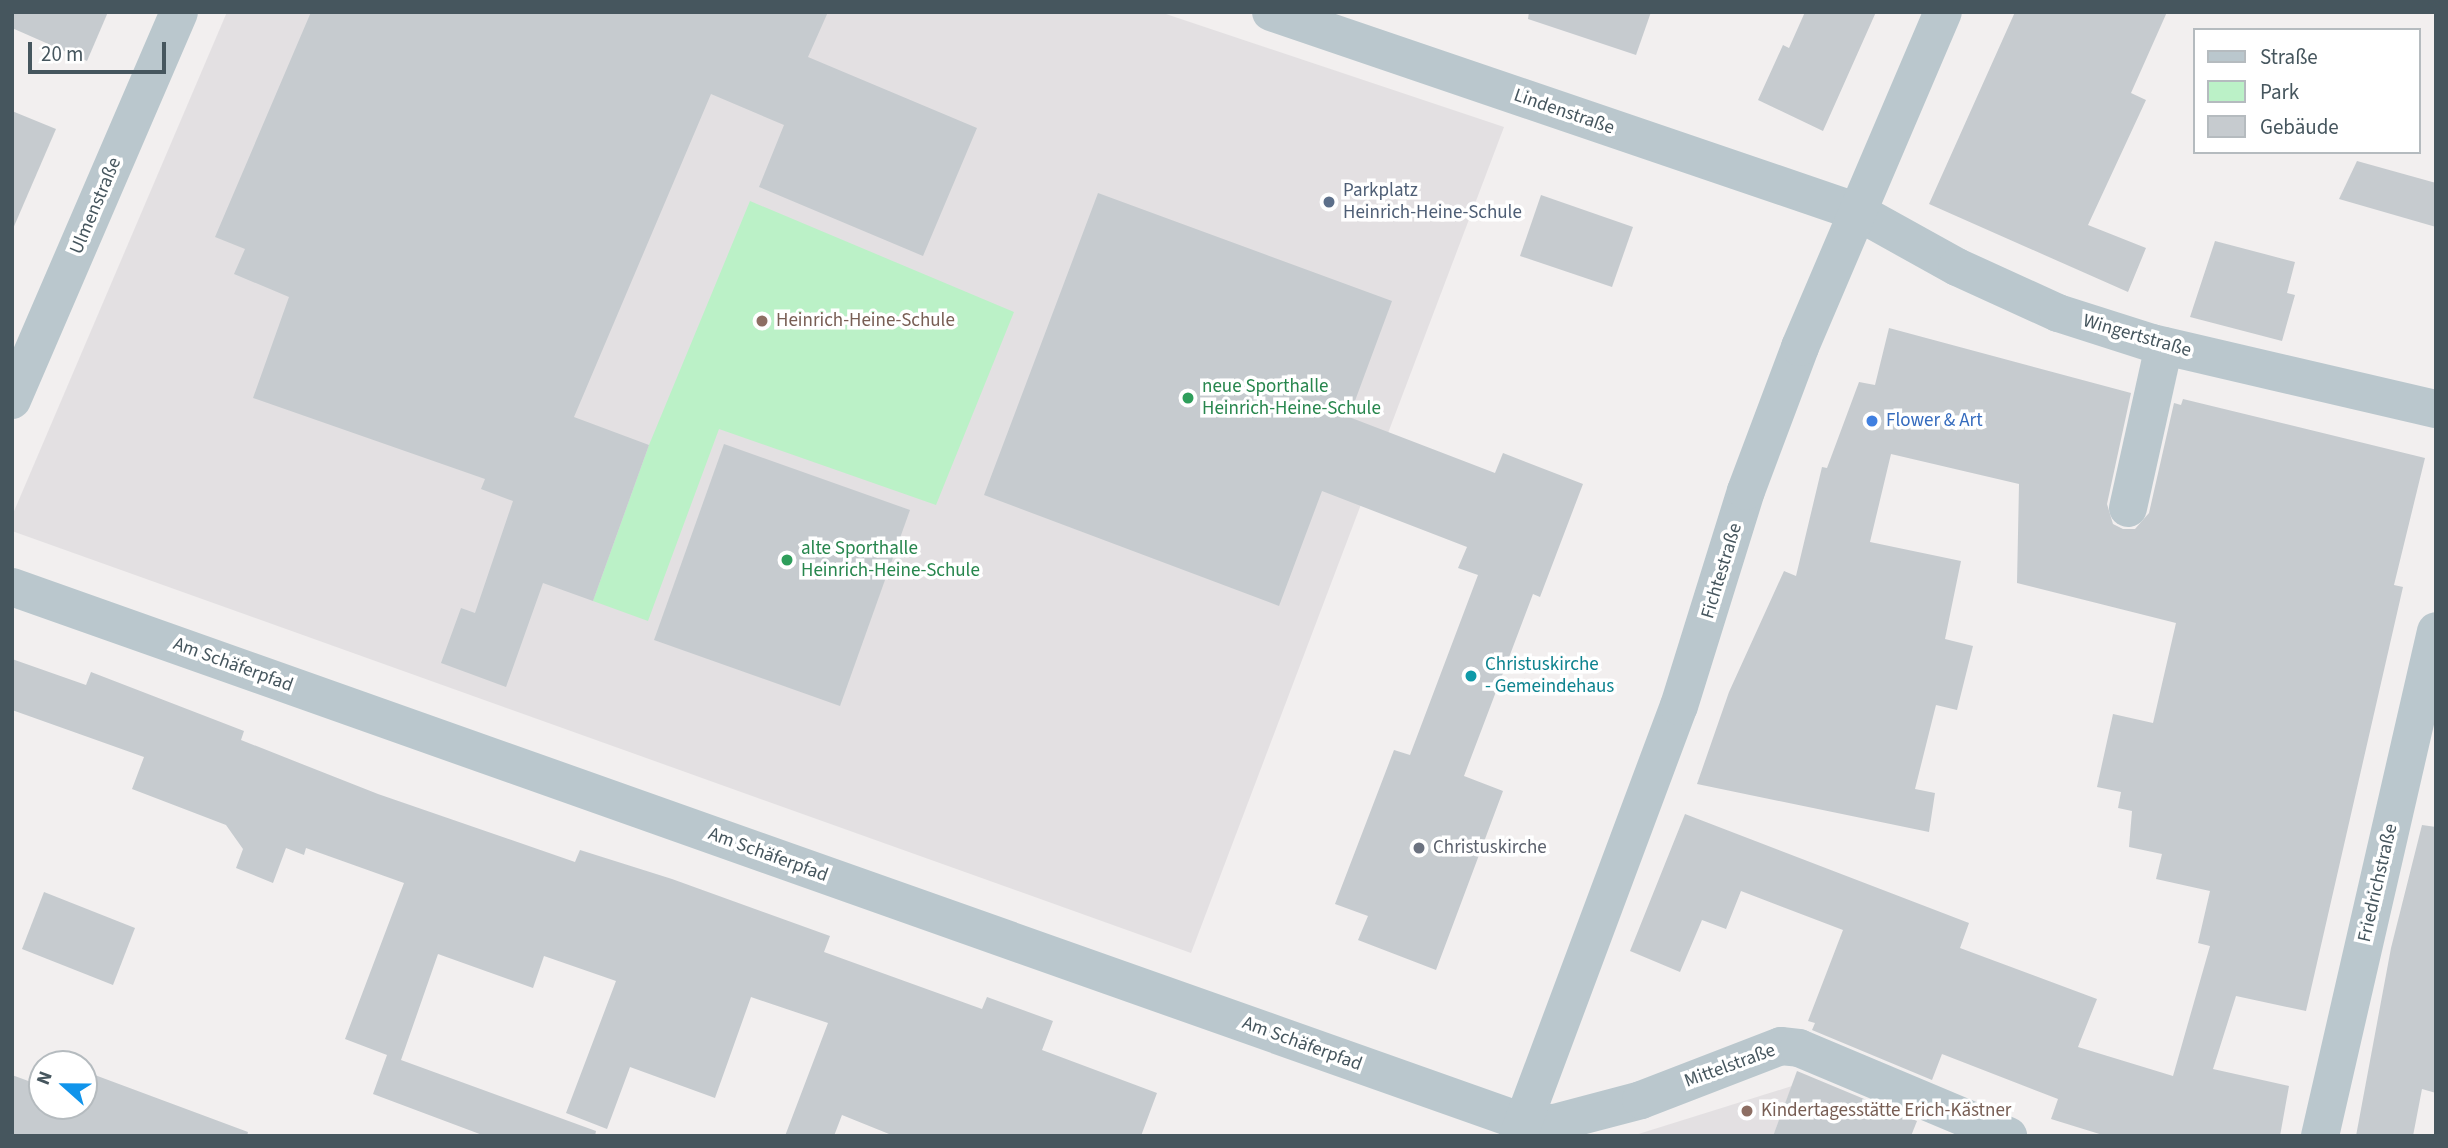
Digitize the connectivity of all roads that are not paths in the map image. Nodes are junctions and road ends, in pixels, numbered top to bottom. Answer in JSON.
{"nodes":[{"id":1,"x":179,"y":12,"type":"edge"},
{"id":2,"x":1271,"y":12,"type":"edge"},
{"id":3,"x":1943,"y":12,"type":"edge"},
{"id":4,"x":1858,"y":212,"type":"junction"},
{"id":5,"x":2164,"y":346,"type":"junction"},
{"id":6,"x":12,"y":400,"type":"edge"},
{"id":7,"x":2436,"y":409,"type":"edge"},
{"id":8,"x":2128,"y":508,"type":"dead end"},
{"id":9,"x":12,"y":587,"type":"edge"},
{"id":10,"x":2436,"y":631,"type":"edge"},
{"id":11,"x":1520,"y":1129,"type":"edge"},
{"id":12,"x":2008,"y":1136,"type":"edge"},
{"id":13,"x":2320,"y":1136,"type":"edge"}],
"edges":[{"from":1,"to":6,"type":"street","name":"Ulmenstraße"},
{"from":2,"to":4,"type":"street","name":"Lindenstraße"},
{"from":3,"to":4,"type":"street","name":"Fichtestraße"},
{"from":4,"to":5,"type":"street","name":"Wingertstraße"},
{"from":4,"to":11,"type":"street","name":"Fichtestraße"},
{"from":5,"to":7,"type":"street","name":"Wingertstraße"},
{"from":5,"to":8,"type":"street"},
{"from":9,"to":11,"type":"street","name":"Am Schäferpfad"},
{"from":10,"to":13,"type":"street","name":"Friedrichstraße"},
{"from":11,"to":12,"type":"street","name":"Mittelstraße"}]}
